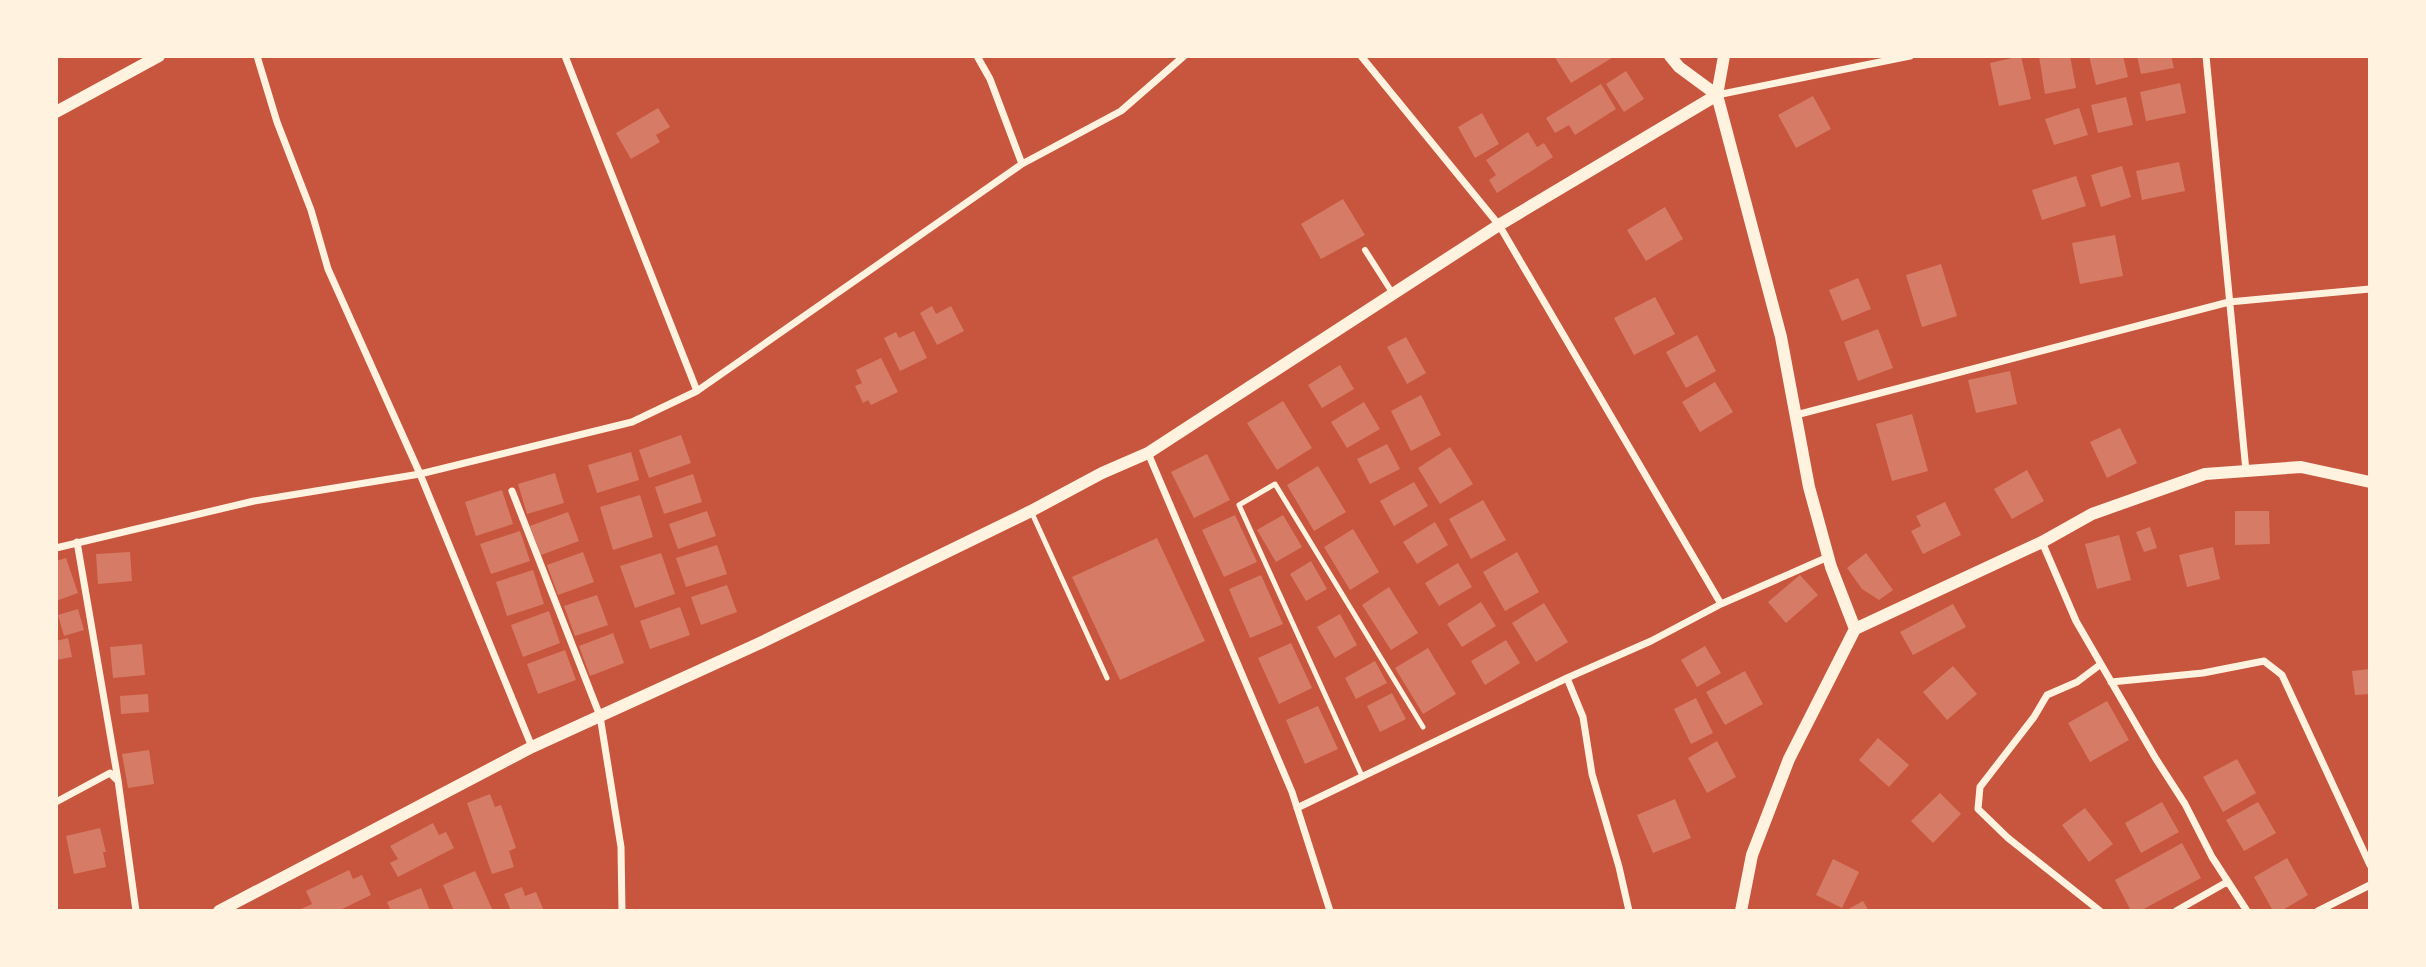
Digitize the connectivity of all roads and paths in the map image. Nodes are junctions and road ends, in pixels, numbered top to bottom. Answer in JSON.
{"nodes":[{"id":1,"x":159,"y":56,"type":"edge"},
{"id":2,"x":257,"y":56,"type":"edge"},
{"id":3,"x":565,"y":56,"type":"edge"},
{"id":4,"x":977,"y":56,"type":"edge"},
{"id":5,"x":1184,"y":56,"type":"edge"},
{"id":6,"x":1361,"y":56,"type":"edge"},
{"id":7,"x":1670,"y":56,"type":"edge"},
{"id":8,"x":1724,"y":56,"type":"edge"},
{"id":9,"x":1910,"y":56,"type":"edge"},
{"id":10,"x":2206,"y":56,"type":"edge"},
{"id":11,"x":1717,"y":95,"type":"junction"},
{"id":12,"x":56,"y":112,"type":"edge"},
{"id":13,"x":1023,"y":164,"type":"junction"},
{"id":14,"x":1499,"y":225,"type":"junction"},
{"id":15,"x":1365,"y":250,"type":"dead end"},
{"id":16,"x":2370,"y":289,"type":"edge"},
{"id":17,"x":1393,"y":294,"type":"junction"},
{"id":18,"x":2229,"y":302,"type":"junction"},
{"id":19,"x":698,"y":391,"type":"junction"},
{"id":20,"x":1796,"y":415,"type":"junction"},
{"id":21,"x":1149,"y":453,"type":"junction"},
{"id":22,"x":2246,"y":471,"type":"junction"},
{"id":23,"x":420,"y":474,"type":"junction"},
{"id":24,"x":2370,"y":482,"type":"edge"},
{"id":25,"x":512,"y":491,"type":"dead end"},
{"id":26,"x":1031,"y":511,"type":"junction"},
{"id":27,"x":77,"y":542,"type":"junction"},
{"id":28,"x":2042,"y":542,"type":"junction"},
{"id":29,"x":56,"y":548,"type":"edge"},
{"id":30,"x":1828,"y":557,"type":"junction"},
{"id":31,"x":1721,"y":604,"type":"junction"},
{"id":32,"x":1856,"y":629,"type":"junction"},
{"id":33,"x":2101,"y":664,"type":"junction"},
{"id":34,"x":1107,"y":678,"type":"dead end"},
{"id":35,"x":1567,"y":678,"type":"junction"},
{"id":36,"x":2111,"y":682,"type":"junction"},
{"id":37,"x":600,"y":716,"type":"junction"},
{"id":38,"x":1423,"y":727,"type":"dead end"},
{"id":39,"x":531,"y":747,"type":"junction"},
{"id":40,"x":1362,"y":776,"type":"junction"},
{"id":41,"x":118,"y":780,"type":"junction"},
{"id":42,"x":56,"y":802,"type":"edge"},
{"id":43,"x":1297,"y":808,"type":"junction"},
{"id":44,"x":2370,"y":864,"type":"edge"},
{"id":45,"x":2227,"y":882,"type":"junction"},
{"id":46,"x":2370,"y":885,"type":"edge"},
{"id":47,"x":136,"y":911,"type":"edge"},
{"id":48,"x":219,"y":911,"type":"edge"},
{"id":49,"x":622,"y":911,"type":"edge"},
{"id":50,"x":1330,"y":911,"type":"edge"},
{"id":51,"x":1629,"y":911,"type":"edge"},
{"id":52,"x":1741,"y":911,"type":"edge"},
{"id":53,"x":2100,"y":911,"type":"edge"},
{"id":54,"x":2176,"y":911,"type":"edge"},
{"id":55,"x":2247,"y":911,"type":"edge"},
{"id":56,"x":2318,"y":911,"type":"edge"}],
"edges":[{"from":1,"to":12,"type":"street"},
{"from":2,"to":23,"type":"street"},
{"from":3,"to":19,"type":"street"},
{"from":4,"to":13,"type":"street"},
{"from":5,"to":13,"type":"street"},
{"from":6,"to":14,"type":"street"},
{"from":7,"to":11,"type":"street"},
{"from":8,"to":11,"type":"street"},
{"from":9,"to":11,"type":"street"},
{"from":10,"to":18,"type":"street"},
{"from":11,"to":14,"type":"street"},
{"from":11,"to":20,"type":"street"},
{"from":13,"to":19,"type":"street"},
{"from":14,"to":17,"type":"street"},
{"from":14,"to":31,"type":"street"},
{"from":15,"to":17,"type":"street"},
{"from":16,"to":18,"type":"street"},
{"from":17,"to":21,"type":"street"},
{"from":18,"to":20,"type":"street"},
{"from":18,"to":22,"type":"street"},
{"from":19,"to":23,"type":"street"},
{"from":20,"to":30,"type":"street"},
{"from":21,"to":26,"type":"street"},
{"from":21,"to":43,"type":"street"},
{"from":22,"to":24,"type":"street"},
{"from":22,"to":28,"type":"street"},
{"from":23,"to":27,"type":"street"},
{"from":23,"to":39,"type":"street"},
{"from":25,"to":37,"type":"street"},
{"from":26,"to":34,"type":"lane"},
{"from":26,"to":37,"type":"street"},
{"from":27,"to":29,"type":"street"},
{"from":27,"to":41,"type":"street"},
{"from":28,"to":32,"type":"street"},
{"from":28,"to":33,"type":"street"},
{"from":30,"to":31,"type":"street"},
{"from":30,"to":32,"type":"street"},
{"from":31,"to":35,"type":"street"},
{"from":32,"to":52,"type":"street"},
{"from":33,"to":36,"type":"street"},
{"from":33,"to":53,"type":"street"},
{"from":35,"to":40,"type":"street"},
{"from":35,"to":51,"type":"street"},
{"from":36,"to":44,"type":"street"},
{"from":36,"to":45,"type":"street"},
{"from":37,"to":39,"type":"street"},
{"from":37,"to":49,"type":"street"},
{"from":38,"to":40,"type":"lane"},
{"from":39,"to":48,"type":"street"},
{"from":40,"to":43,"type":"street"},
{"from":41,"to":42,"type":"street"},
{"from":41,"to":47,"type":"street"},
{"from":43,"to":50,"type":"street"},
{"from":45,"to":54,"type":"street"},
{"from":45,"to":55,"type":"street"},
{"from":46,"to":56,"type":"street"}]}
